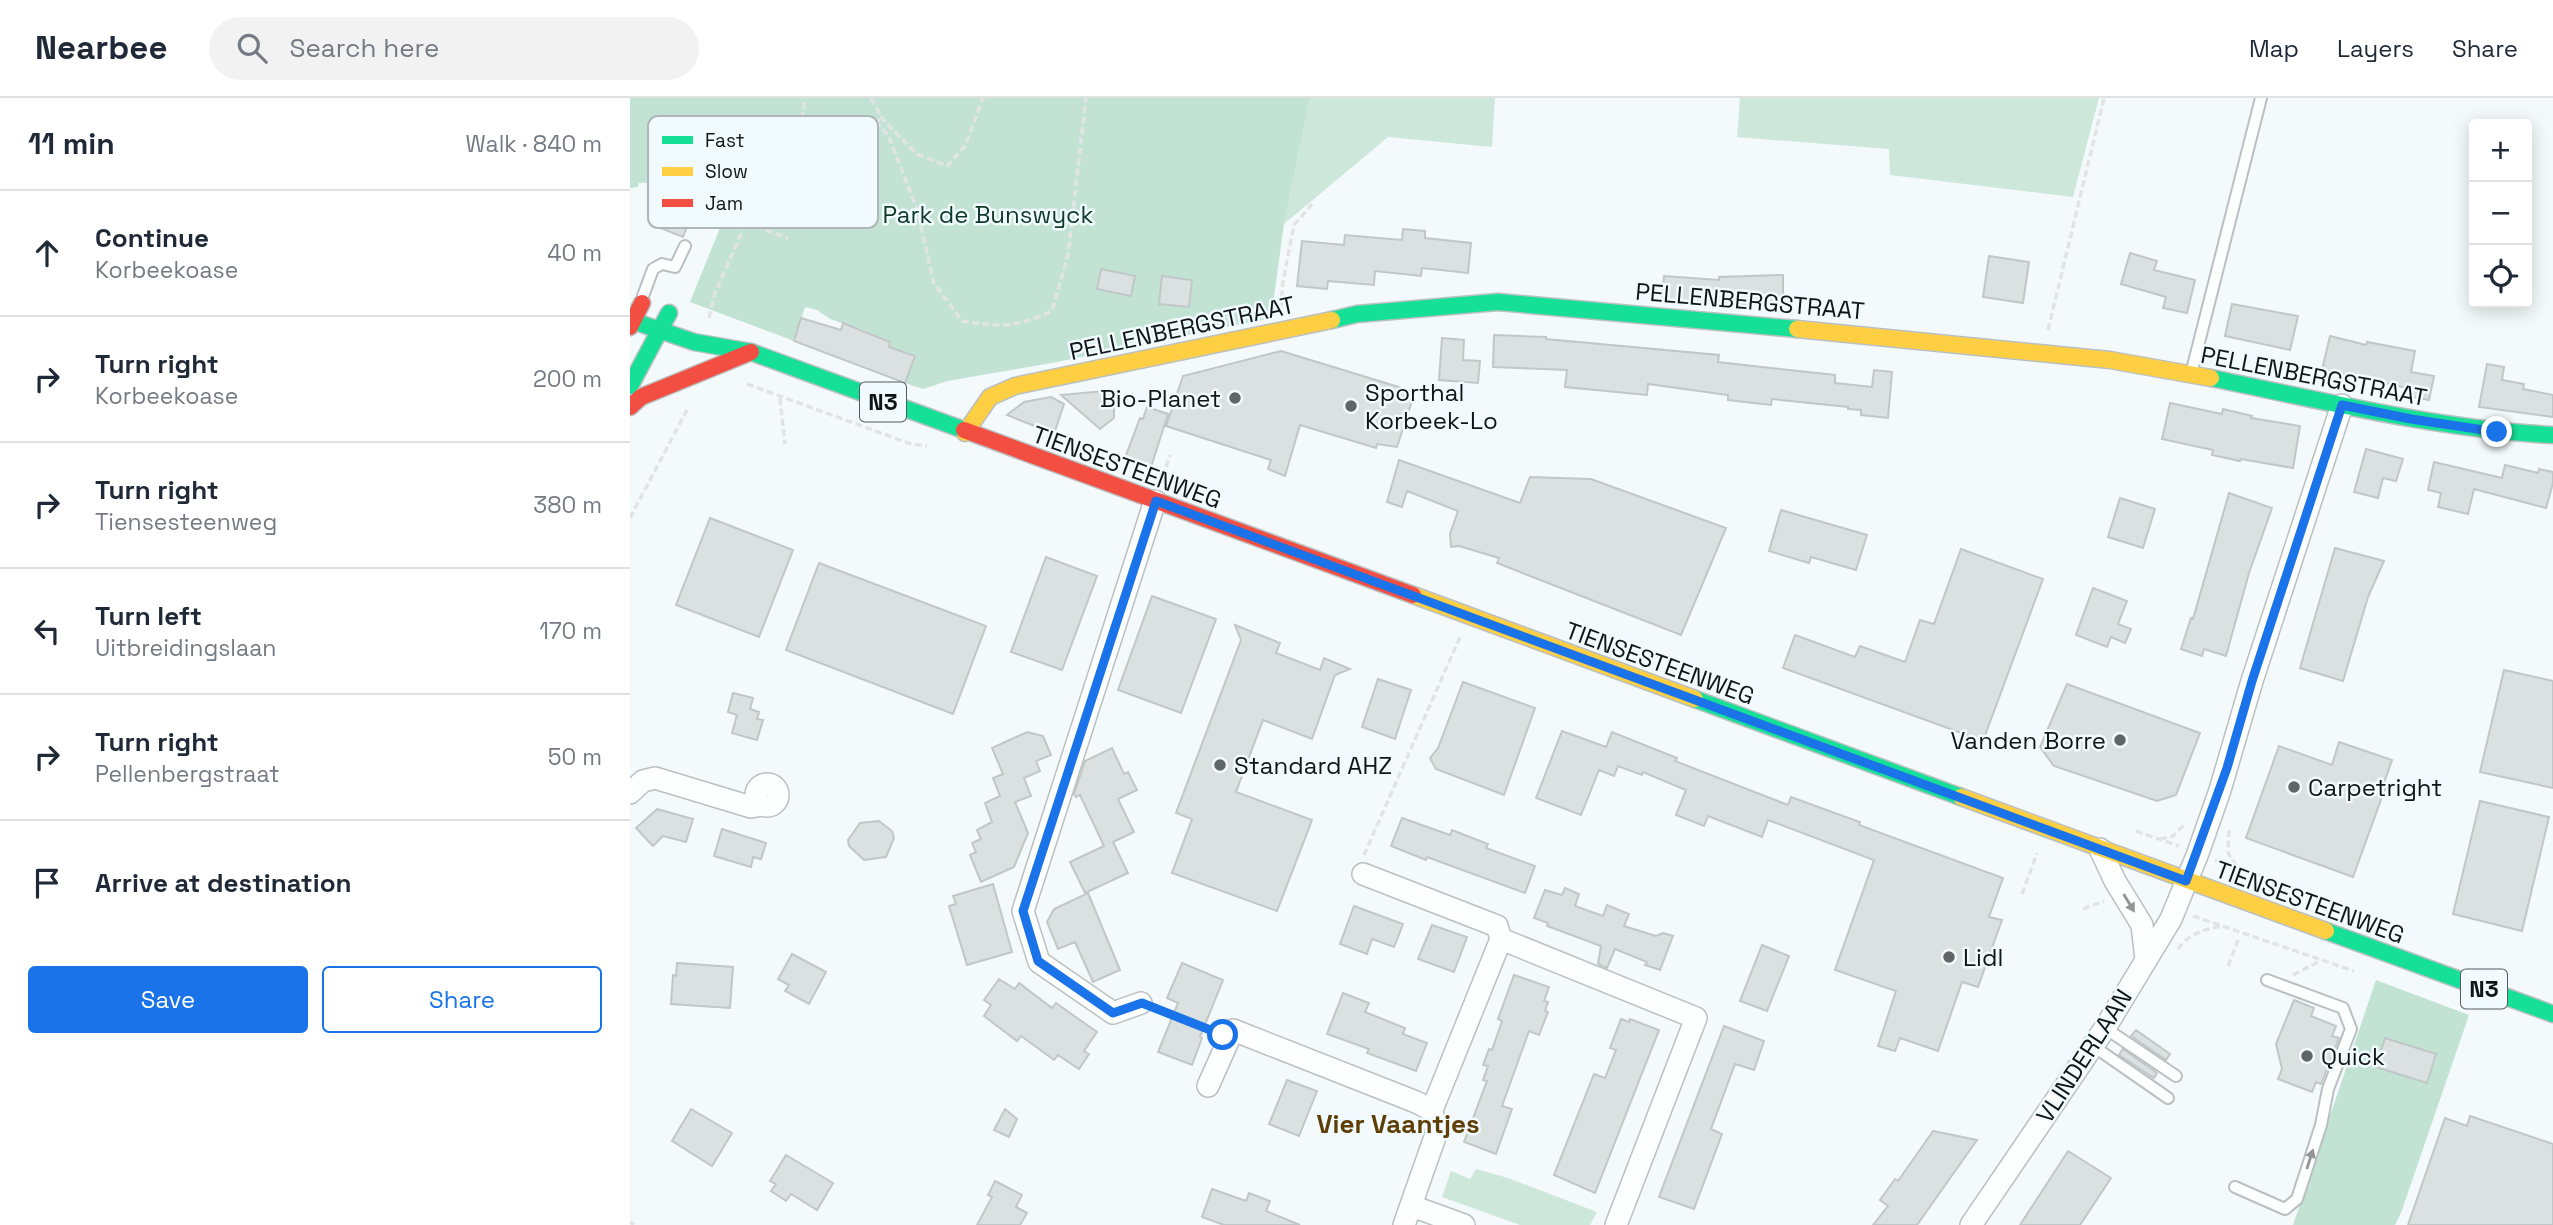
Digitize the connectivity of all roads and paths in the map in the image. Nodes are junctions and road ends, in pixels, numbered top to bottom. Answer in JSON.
{"nodes":[{"id":1,"x":805,"y":98,"type":"edge"},
{"id":2,"x":871,"y":98,"type":"edge"},
{"id":3,"x":983,"y":98,"type":"edge"},
{"id":4,"x":1086,"y":98,"type":"edge"},
{"id":5,"x":2104,"y":98,"type":"edge"},
{"id":6,"x":2261,"y":98,"type":"edge"},
{"id":7,"x":803,"y":116,"type":"edge"},
{"id":8,"x":883,"y":120,"type":"junction"},
{"id":9,"x":878,"y":121,"type":"edge"},
{"id":10,"x":878,"y":123,"type":"edge"},
{"id":11,"x":1314,"y":202,"type":"dead end"},
{"id":12,"x":744,"y":228,"type":"edge"},
{"id":13,"x":760,"y":228,"type":"edge"},
{"id":14,"x":789,"y":238,"type":"dead end"},
{"id":15,"x":685,"y":246,"type":"dead end"},
{"id":16,"x":636,"y":301,"type":"edge"},
{"id":17,"x":631,"y":323,"type":"edge"},
{"id":18,"x":706,"y":326,"type":"joint"},
{"id":19,"x":661,"y":330,"type":"junction"},
{"id":20,"x":1279,"y":331,"type":"junction"},
{"id":21,"x":751,"y":352,"type":"junction"},
{"id":22,"x":2042,"y":353,"type":"junction"},
{"id":23,"x":2191,"y":374,"type":"junction"},
{"id":24,"x":630,"y":386,"type":"edge"},
{"id":25,"x":762,"y":390,"type":"dead end"},
{"id":26,"x":779,"y":390,"type":"dead end"},
{"id":27,"x":780,"y":397,"type":"junction"},
{"id":28,"x":691,"y":399,"type":"dead end"},
{"id":29,"x":2342,"y":405,"type":"junction"},
{"id":30,"x":630,"y":407,"type":"edge"},
{"id":31,"x":965,"y":433,"type":"junction"},
{"id":32,"x":2553,"y":436,"type":"edge"},
{"id":33,"x":901,"y":440,"type":"dead end"},
{"id":34,"x":785,"y":444,"type":"dead end"},
{"id":35,"x":1156,"y":501,"type":"junction"},
{"id":36,"x":630,"y":518,"type":"edge"},
{"id":37,"x":1469,"y":616,"type":"junction"},
{"id":38,"x":630,"y":793,"type":"edge"},
{"id":39,"x":761,"y":805,"type":"dead end"},
{"id":40,"x":2183,"y":827,"type":"dead end"},
{"id":41,"x":2227,"y":844,"type":"dead end"},
{"id":42,"x":2176,"y":845,"type":"dead end"},
{"id":43,"x":2100,"y":849,"type":"junction"},
{"id":44,"x":2037,"y":853,"type":"dead end"},
{"id":45,"x":1363,"y":874,"type":"joint"},
{"id":46,"x":2244,"y":879,"type":"dead end"},
{"id":47,"x":2186,"y":881,"type":"junction"},
{"id":48,"x":2022,"y":894,"type":"dead end"},
{"id":49,"x":2112,"y":898,"type":"dead end"},
{"id":50,"x":2083,"y":909,"type":"dead end"},
{"id":51,"x":2228,"y":921,"type":"dead end"},
{"id":52,"x":2239,"y":938,"type":"dead end"},
{"id":53,"x":1501,"y":939,"type":"junction"},
{"id":54,"x":2183,"y":942,"type":"dead end"},
{"id":55,"x":2146,"y":960,"type":"junction"},
{"id":56,"x":2320,"y":961,"type":"dead end"},
{"id":57,"x":2228,"y":966,"type":"dead end"},
{"id":58,"x":2267,"y":980,"type":"dead end"},
{"id":59,"x":2283,"y":986,"type":"junction"},
{"id":60,"x":1142,"y":1003,"type":"joint"},
{"id":61,"x":2553,"y":1014,"type":"edge"},
{"id":62,"x":2105,"y":1028,"type":"junction"},
{"id":63,"x":1219,"y":1033,"type":"dead end"},
{"id":64,"x":2092,"y":1046,"type":"junction"},
{"id":65,"x":2176,"y":1076,"type":"dead end"},
{"id":66,"x":1208,"y":1086,"type":"dead end"},
{"id":67,"x":2168,"y":1098,"type":"dead end"},
{"id":68,"x":1432,"y":1110,"type":"junction"},
{"id":69,"x":2235,"y":1187,"type":"dead end"},
{"id":70,"x":1408,"y":1215,"type":"edge"},
{"id":71,"x":1464,"y":1225,"type":"edge"},
{"id":72,"x":1616,"y":1225,"type":"edge"},
{"id":73,"x":1971,"y":1225,"type":"edge"}],
"edges":[{"from":1,"to":7,"type":"path"},
{"from":2,"to":8,"type":"path"},
{"from":3,"to":8,"type":"path"},
{"from":4,"to":10,"type":"path"},
{"from":5,"to":22,"type":"path"},
{"from":6,"to":23,"type":"lane"},
{"from":8,"to":9,"type":"path"},
{"from":11,"to":20,"type":"path"},
{"from":12,"to":18,"type":"path"},
{"from":13,"to":14,"type":"path"},
{"from":15,"to":16,"type":"lane"},
{"from":16,"to":17,"type":"main road"},
{"from":16,"to":19,"type":"main road"},
{"from":17,"to":19,"type":"main road","name":"TIENSESTEENWEG","number":"N3"},
{"from":18,"to":21,"type":"main road","name":"TIENSESTEENWEG","number":"N3"},
{"from":19,"to":21,"type":"main road","name":"TIENSESTEENWEG","number":"N3"},
{"from":19,"to":24,"type":"main road"},
{"from":20,"to":22,"type":"main road","name":"PELLENBERGSTRAAT"},
{"from":20,"to":31,"type":"main road","name":"PELLENBERGSTRAAT"},
{"from":21,"to":30,"type":"main road"},
{"from":21,"to":31,"type":"main road","name":"TIENSESTEENWEG","number":"N3"},
{"from":22,"to":23,"type":"main road","name":"PELLENBERGSTRAAT"},
{"from":23,"to":29,"type":"main road","name":"PELLENBERGSTRAAT"},
{"from":25,"to":27,"type":"path"},
{"from":26,"to":27,"type":"path"},
{"from":27,"to":33,"type":"path"},
{"from":27,"to":34,"type":"path"},
{"from":28,"to":36,"type":"path"},
{"from":29,"to":32,"type":"main road","name":"PELLENBERGSTRAAT"},
{"from":29,"to":47,"type":"street","name":"VLINDERLAAN"},
{"from":31,"to":35,"type":"main road","name":"TIENSESTEENWEG","number":"N3"},
{"from":35,"to":37,"type":"main road","name":"TIENSESTEENWEG","number":"N3"},
{"from":35,"to":60,"type":"street"},
{"from":37,"to":43,"type":"main road","name":"TIENSESTEENWEG","number":"N3"},
{"from":37,"to":45,"type":"path"},
{"from":38,"to":39,"type":"street"},
{"from":40,"to":42,"type":"path"},
{"from":41,"to":46,"type":"path"},
{"from":43,"to":47,"type":"main road","name":"TIENSESTEENWEG","number":"N3"},
{"from":43,"to":55,"type":"street","one_way":true},
{"from":44,"to":48,"type":"path"},
{"from":45,"to":53,"type":"street"},
{"from":47,"to":55,"type":"street","name":"VLINDERLAAN"},
{"from":47,"to":61,"type":"main road","name":"TIENSESTEENWEG","number":"N3"},
{"from":49,"to":50,"type":"path"},
{"from":51,"to":54,"type":"path"},
{"from":52,"to":57,"type":"path"},
{"from":53,"to":68,"type":"street"},
{"from":53,"to":72,"type":"street"},
{"from":55,"to":62,"type":"street","name":"VLINDERLAAN"},
{"from":56,"to":59,"type":"path"},
{"from":58,"to":59,"type":"lane"},
{"from":69,"to":59,"type":"lane","one_way":true},
{"from":60,"to":63,"type":"path"},
{"from":62,"to":64,"type":"street","name":"VLINDERLAAN"},
{"from":62,"to":65,"type":"lane"},
{"from":64,"to":67,"type":"lane"},
{"from":64,"to":73,"type":"street","name":"VLINDERLAAN"},
{"from":66,"to":68,"type":"street"},
{"from":68,"to":70,"type":"street"},
{"from":70,"to":71,"type":"street"}]}
